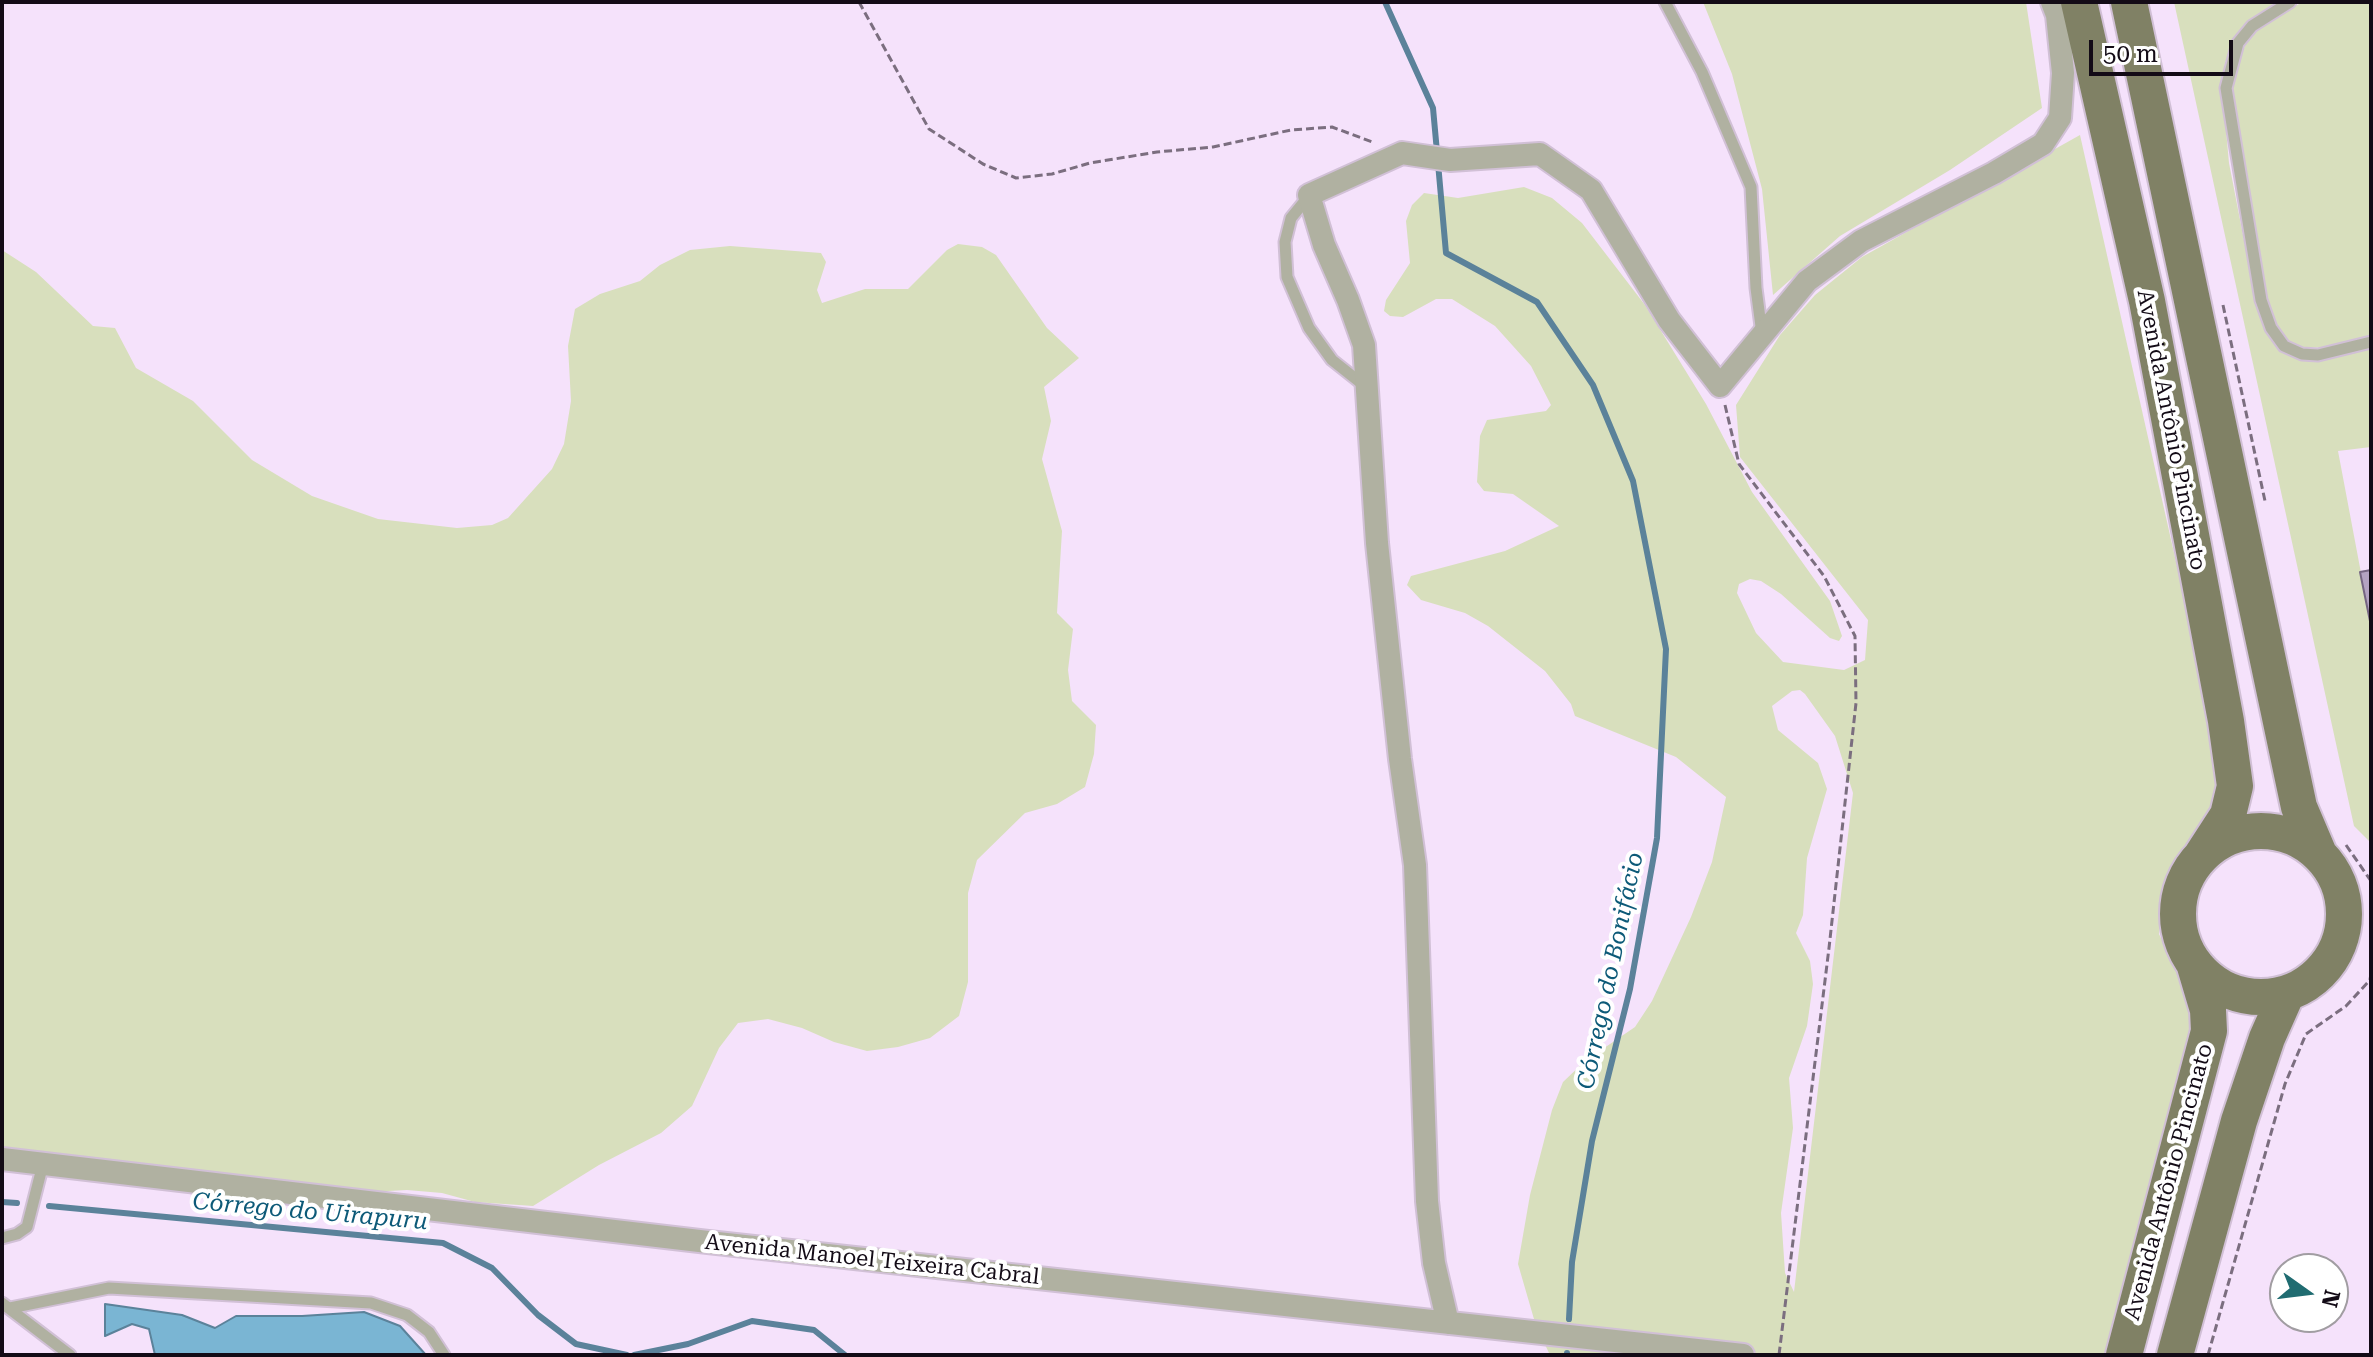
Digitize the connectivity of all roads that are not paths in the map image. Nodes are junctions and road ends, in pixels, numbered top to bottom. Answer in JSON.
{"nodes":[{"id":1,"x":1665,"y":2,"type":"edge"},
{"id":2,"x":2052,"y":2,"type":"edge"},
{"id":3,"x":2079,"y":2,"type":"edge"},
{"id":4,"x":2129,"y":2,"type":"edge"},
{"id":5,"x":2290,"y":2,"type":"edge"},
{"id":6,"x":1309,"y":195,"type":"junction"},
{"id":7,"x":1762,"y":334,"type":"junction"},
{"id":8,"x":2371,"y":342,"type":"edge"},
{"id":9,"x":1366,"y":387,"type":"junction"},
{"id":10,"x":2202,"y":855,"type":"junction"},
{"id":11,"x":2324,"y":860,"type":"junction"},
{"id":12,"x":2371,"y":886,"type":"edge"},
{"id":13,"x":2371,"y":923,"type":"edge"},
{"id":14,"x":2336,"y":949,"type":"junction"},
{"id":15,"x":2194,"y":963,"type":"junction"},
{"id":16,"x":2287,"y":993,"type":"junction"},
{"id":17,"x":2,"y":1159,"type":"edge"},
{"id":18,"x":43,"y":1164,"type":"junction"},
{"id":19,"x":2,"y":1238,"type":"edge"},
{"id":20,"x":6,"y":1306,"type":"edge"},
{"id":21,"x":1448,"y":1323,"type":"junction"},
{"id":22,"x":70,"y":1355,"type":"edge"},
{"id":23,"x":444,"y":1355,"type":"edge"},
{"id":24,"x":1743,"y":1355,"type":"edge"},
{"id":25,"x":2124,"y":1355,"type":"edge"},
{"id":26,"x":2175,"y":1355,"type":"edge"}],
"edges":[{"from":1,"to":7,"type":"lane"},
{"from":2,"to":7,"type":"street"},
{"from":3,"to":10,"type":"main road","name":"Avenida Antônio Pincinato"},
{"from":4,"to":11,"type":"main road","name":"Avenida Antônio Pincinato"},
{"from":5,"to":8,"type":"lane"},
{"from":6,"to":7,"type":"street"},
{"from":6,"to":9,"type":"street"},
{"from":6,"to":9,"type":"lane"},
{"from":9,"to":21,"type":"street"},
{"from":10,"to":11,"type":"main road","name":"Avenida Antônio Pincinato"},
{"from":10,"to":15,"type":"main road","name":"Avenida Antônio Pincinato"},
{"from":11,"to":12,"type":"main road"},
{"from":11,"to":14,"type":"main road","name":"Avenida Antônio Pincinato"},
{"from":13,"to":14,"type":"main road"},
{"from":14,"to":16,"type":"main road","name":"Avenida Antônio Pincinato"},
{"from":15,"to":16,"type":"main road","name":"Avenida Antônio Pincinato"},
{"from":15,"to":25,"type":"main road","name":"Avenida Antônio Pincinato"},
{"from":16,"to":26,"type":"main road"},
{"from":17,"to":18,"type":"street","name":"Avenida Manoel Teixeira Cabral"},
{"from":18,"to":19,"type":"lane"},
{"from":18,"to":21,"type":"street","name":"Avenida Manoel Teixeira Cabral"},
{"from":20,"to":22,"type":"lane"},
{"from":20,"to":23,"type":"lane"},
{"from":21,"to":24,"type":"street","name":"Avenida Manoel Teixeira Cabral"}]}
